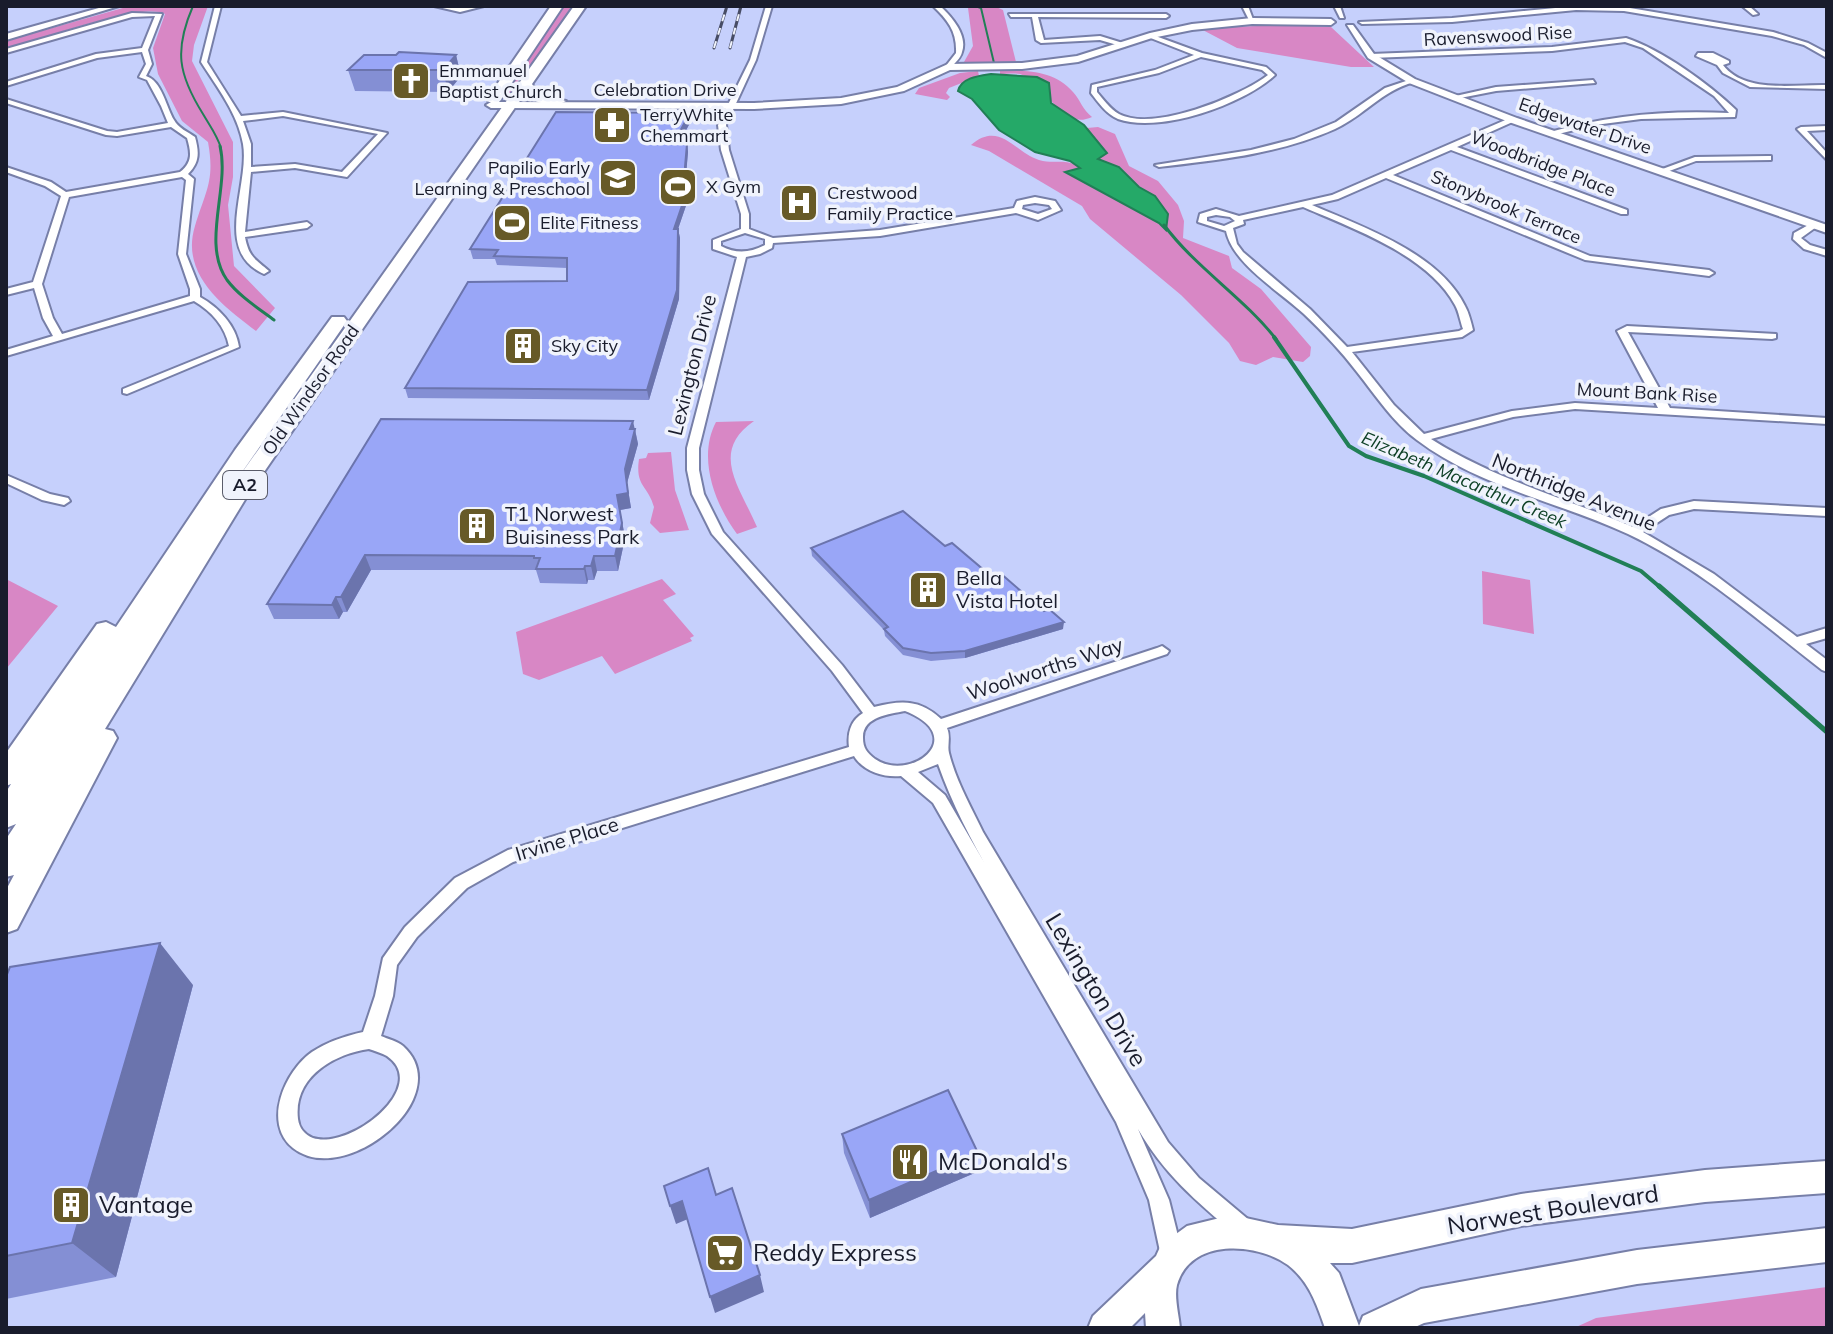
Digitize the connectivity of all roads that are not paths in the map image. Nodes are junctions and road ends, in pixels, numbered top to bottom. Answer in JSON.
{"nodes":[{"id":1,"x":115,"y":6,"type":"edge"},
{"id":2,"x":218,"y":6,"type":"edge"},
{"id":3,"x":437,"y":6,"type":"edge"},
{"id":4,"x":557,"y":6,"type":"edge"},
{"id":5,"x":580,"y":6,"type":"edge"},
{"id":6,"x":769,"y":6,"type":"edge"},
{"id":7,"x":936,"y":6,"type":"edge"},
{"id":8,"x":1245,"y":6,"type":"edge"},
{"id":9,"x":1337,"y":6,"type":"edge"},
{"id":10,"x":1745,"y":6,"type":"edge"},
{"id":11,"x":1650,"y":9,"type":"edge"},
{"id":12,"x":481,"y":10,"type":"edge"},
{"id":13,"x":1755,"y":14,"type":"dead end"},
{"id":14,"x":1011,"y":15,"type":"dead end"},
{"id":15,"x":1035,"y":15,"type":"junction"},
{"id":16,"x":1094,"y":15,"type":"junction"},
{"id":17,"x":1166,"y":16,"type":"dead end"},
{"id":18,"x":1336,"y":20,"type":"junction"},
{"id":19,"x":1252,"y":21,"type":"junction"},
{"id":20,"x":1362,"y":22,"type":"junction"},
{"id":21,"x":1350,"y":27,"type":"junction"},
{"id":22,"x":1150,"y":36,"type":"junction"},
{"id":23,"x":6,"y":37,"type":"edge"},
{"id":24,"x":1100,"y":38,"type":"junction"},
{"id":25,"x":1124,"y":45,"type":"junction"},
{"id":26,"x":145,"y":50,"type":"junction"},
{"id":27,"x":6,"y":51,"type":"edge"},
{"id":28,"x":1200,"y":55,"type":"junction"},
{"id":29,"x":1371,"y":56,"type":"junction"},
{"id":30,"x":1827,"y":56,"type":"edge"},
{"id":31,"x":1719,"y":64,"type":"dead end"},
{"id":32,"x":948,"y":67,"type":"junction"},
{"id":33,"x":1412,"y":81,"type":"junction"},
{"id":34,"x":1593,"y":82,"type":"dead end"},
{"id":35,"x":6,"y":84,"type":"edge"},
{"id":36,"x":525,"y":84,"type":"junction"},
{"id":37,"x":1827,"y":87,"type":"edge"},
{"id":38,"x":1455,"y":97,"type":"junction"},
{"id":39,"x":6,"y":101,"type":"edge"},
{"id":40,"x":732,"y":102,"type":"junction"},
{"id":41,"x":566,"y":103,"type":"junction"},
{"id":42,"x":498,"y":108,"type":"junction"},
{"id":43,"x":238,"y":119,"type":"junction"},
{"id":44,"x":1513,"y":120,"type":"junction"},
{"id":45,"x":172,"y":125,"type":"junction"},
{"id":46,"x":1827,"y":128,"type":"edge"},
{"id":47,"x":1553,"y":134,"type":"junction"},
{"id":48,"x":1450,"y":147,"type":"junction"},
{"id":49,"x":1768,"y":158,"type":"dead end"},
{"id":50,"x":1827,"y":158,"type":"edge"},
{"id":51,"x":1159,"y":165,"type":"dead end"},
{"id":52,"x":6,"y":169,"type":"edge"},
{"id":53,"x":249,"y":170,"type":"junction"},
{"id":54,"x":1661,"y":171,"type":"junction"},
{"id":55,"x":183,"y":174,"type":"junction"},
{"id":56,"x":1387,"y":175,"type":"junction"},
{"id":57,"x":432,"y":187,"type":"dead end"},
{"id":58,"x":65,"y":195,"type":"junction"},
{"id":59,"x":1306,"y":205,"type":"junction"},
{"id":60,"x":1017,"y":210,"type":"dead end"},
{"id":61,"x":1624,"y":212,"type":"dead end"},
{"id":62,"x":1239,"y":218,"type":"junction"},
{"id":63,"x":307,"y":225,"type":"dead end"},
{"id":64,"x":1821,"y":227,"type":"edge"},
{"id":65,"x":1229,"y":228,"type":"junction"},
{"id":66,"x":745,"y":230,"type":"junction"},
{"id":67,"x":240,"y":235,"type":"junction"},
{"id":68,"x":771,"y":241,"type":"junction"},
{"id":69,"x":1827,"y":253,"type":"edge"},
{"id":70,"x":742,"y":255,"type":"junction"},
{"id":71,"x":264,"y":271,"type":"dead end"},
{"id":72,"x":1709,"y":273,"type":"dead end"},
{"id":73,"x":37,"y":284,"type":"junction"},
{"id":74,"x":6,"y":292,"type":"edge"},
{"id":75,"x":195,"y":298,"type":"junction"},
{"id":76,"x":1772,"y":336,"type":"dead end"},
{"id":77,"x":59,"y":337,"type":"junction"},
{"id":78,"x":1345,"y":350,"type":"junction"},
{"id":79,"x":6,"y":353,"type":"edge"},
{"id":80,"x":127,"y":391,"type":"dead end"},
{"id":81,"x":1665,"y":410,"type":"junction"},
{"id":82,"x":1827,"y":421,"type":"edge"},
{"id":83,"x":1422,"y":438,"type":"junction"},
{"id":84,"x":6,"y":479,"type":"edge"},
{"id":85,"x":64,"y":501,"type":"dead end"},
{"id":86,"x":1827,"y":512,"type":"edge"},
{"id":87,"x":1634,"y":532,"type":"junction"},
{"id":88,"x":213,"y":534,"type":"junction"},
{"id":89,"x":182,"y":543,"type":"junction"},
{"id":90,"x":1827,"y":633,"type":"edge"},
{"id":91,"x":1795,"y":642,"type":"junction"},
{"id":92,"x":1162,"y":651,"type":"dead end"},
{"id":93,"x":1827,"y":667,"type":"edge"},
{"id":94,"x":871,"y":713,"type":"junction"},
{"id":95,"x":940,"y":725,"type":"junction"},
{"id":96,"x":940,"y":748,"type":"junction"},
{"id":97,"x":856,"y":750,"type":"junction"},
{"id":98,"x":906,"y":771,"type":"junction"},
{"id":99,"x":6,"y":775,"type":"edge"},
{"id":100,"x":6,"y":816,"type":"edge"},
{"id":101,"x":6,"y":865,"type":"edge"},
{"id":102,"x":6,"y":920,"type":"edge"},
{"id":103,"x":370,"y":1040,"type":"junction"},
{"id":104,"x":1827,"y":1177,"type":"edge"},
{"id":105,"x":1247,"y":1231,"type":"junction"},
{"id":106,"x":1280,"y":1240,"type":"junction"},
{"id":107,"x":1827,"y":1245,"type":"edge"},
{"id":108,"x":1169,"y":1262,"type":"junction"},
{"id":109,"x":1105,"y":1328,"type":"edge"},
{"id":110,"x":1163,"y":1328,"type":"edge"},
{"id":111,"x":1342,"y":1328,"type":"edge"},
{"id":112,"x":1375,"y":1328,"type":"edge"}],
"edges":[{"from":1,"to":23,"type":"street"},
{"from":2,"to":43,"type":"street"},
{"from":3,"to":12,"type":"street"},
{"from":4,"to":42,"type":"highway","name":"Old Windsor Road","number":"A2"},
{"from":5,"to":36,"type":"highway","name":"Old Windsor Road","number":"A2"},
{"from":6,"to":40,"type":"street"},
{"from":7,"to":32,"type":"street"},
{"from":8,"to":19,"type":"street"},
{"from":9,"to":18,"type":"street"},
{"from":10,"to":13,"type":"street"},
{"from":11,"to":20,"type":"street"},
{"from":11,"to":30,"type":"street"},
{"from":14,"to":15,"type":"street"},
{"from":15,"to":16,"type":"street"},
{"from":15,"to":24,"type":"street"},
{"from":16,"to":17,"type":"street"},
{"from":16,"to":24,"type":"street"},
{"from":18,"to":19,"type":"street"},
{"from":18,"to":20,"type":"street"},
{"from":18,"to":21,"type":"street"},
{"from":19,"to":22,"type":"street"},
{"from":20,"to":21,"type":"street"},
{"from":21,"to":29,"type":"street","name":"Edgewater Drive"},
{"from":22,"to":25,"type":"street"},
{"from":22,"to":28,"type":"street"},
{"from":24,"to":25,"type":"street"},
{"from":25,"to":32,"type":"street"},
{"from":26,"to":27,"type":"street"},
{"from":26,"to":35,"type":"street"},
{"from":26,"to":45,"type":"street"},
{"from":28,"to":28,"type":"street"},
{"from":29,"to":33,"type":"street","name":"Edgewater Drive"},
{"from":29,"to":47,"type":"street","name":"Ravenswood Rise"},
{"from":31,"to":37,"type":"street"},
{"from":32,"to":40,"type":"street","name":"Celebration Drive"},
{"from":33,"to":38,"type":"street","name":"Edgewater Drive"},
{"from":33,"to":51,"type":"street"},
{"from":34,"to":38,"type":"street"},
{"from":36,"to":41,"type":"highway"},
{"from":36,"to":42,"type":"highway","name":"Old Windsor Road","number":"A2"},
{"from":38,"to":44,"type":"street","name":"Edgewater Drive"},
{"from":39,"to":45,"type":"street"},
{"from":40,"to":41,"type":"street","name":"Celebration Drive"},
{"from":40,"to":66,"type":"street"},
{"from":41,"to":42,"type":"street"},
{"from":41,"to":42,"type":"street","name":"Celebration Drive"},
{"from":42,"to":88,"type":"highway","name":"Old Windsor Road","number":"A2"},
{"from":43,"to":53,"type":"street"},
{"from":43,"to":53,"type":"street"},
{"from":44,"to":47,"type":"street","name":"Edgewater Drive"},
{"from":44,"to":48,"type":"street","name":"Northridge Avenue"},
{"from":45,"to":55,"type":"street"},
{"from":46,"to":50,"type":"street"},
{"from":47,"to":54,"type":"street","name":"Edgewater Drive"},
{"from":48,"to":56,"type":"street","name":"Northridge Avenue"},
{"from":48,"to":61,"type":"street","name":"Woodbridge Place"},
{"from":49,"to":54,"type":"street"},
{"from":52,"to":58,"type":"street"},
{"from":53,"to":67,"type":"street"},
{"from":54,"to":64,"type":"street","name":"Edgewater Drive"},
{"from":55,"to":58,"type":"street"},
{"from":55,"to":75,"type":"street"},
{"from":56,"to":59,"type":"street","name":"Northridge Avenue"},
{"from":56,"to":72,"type":"street","name":"Stonybrook Terrace"},
{"from":57,"to":89,"type":"highway","name":"Old Windsor Road","number":"A2"},
{"from":58,"to":73,"type":"street"},
{"from":59,"to":62,"type":"street","name":"Northridge Avenue"},
{"from":59,"to":78,"type":"street"},
{"from":60,"to":68,"type":"street"},
{"from":62,"to":65,"type":"street"},
{"from":62,"to":65,"type":"street","name":"Northridge Avenue"},
{"from":63,"to":67,"type":"street"},
{"from":64,"to":69,"type":"street"},
{"from":65,"to":78,"type":"street","name":"Northridge Avenue"},
{"from":66,"to":68,"type":"street"},
{"from":66,"to":70,"type":"street"},
{"from":67,"to":71,"type":"street"},
{"from":68,"to":70,"type":"street"},
{"from":70,"to":94,"type":"street","name":"Lexington Drive"},
{"from":73,"to":74,"type":"street"},
{"from":73,"to":77,"type":"street"},
{"from":75,"to":77,"type":"street"},
{"from":75,"to":80,"type":"street"},
{"from":76,"to":81,"type":"street"},
{"from":77,"to":79,"type":"street"},
{"from":78,"to":83,"type":"street","name":"Northridge Avenue"},
{"from":81,"to":82,"type":"street","name":"Mount Bank Rise"},
{"from":81,"to":83,"type":"street","name":"Mount Bank Rise"},
{"from":83,"to":87,"type":"street","name":"Northridge Avenue"},
{"from":84,"to":85,"type":"street"},
{"from":86,"to":87,"type":"street"},
{"from":87,"to":91,"type":"street","name":"Northridge Avenue"},
{"from":88,"to":101,"type":"highway","name":"Old Windsor Road","number":"A2"},
{"from":88,"to":102,"type":"highway"},
{"from":89,"to":99,"type":"highway"},
{"from":89,"to":100,"type":"highway","name":"Old Windsor Road","number":"A2"},
{"from":90,"to":91,"type":"street"},
{"from":91,"to":93,"type":"street","name":"Northridge Avenue"},
{"from":92,"to":95,"type":"street","name":"Woolworths Way"},
{"from":94,"to":95,"type":"street"},
{"from":94,"to":97,"type":"street"},
{"from":95,"to":96,"type":"street"},
{"from":96,"to":98,"type":"street"},
{"from":96,"to":105,"type":"street","name":"Lexington Drive"},
{"from":97,"to":98,"type":"street"},
{"from":97,"to":103,"type":"street","name":"Irvine Place"},
{"from":98,"to":108,"type":"street","name":"Lexington Drive"},
{"from":103,"to":103,"type":"street"},
{"from":104,"to":106,"type":"main road","name":"Norwest Boulevard"},
{"from":105,"to":106,"type":"main road","name":"Norwest Boulevard"},
{"from":105,"to":108,"type":"main road"},
{"from":106,"to":111,"type":"main road"},
{"from":107,"to":112,"type":"main road"},
{"from":108,"to":109,"type":"main road"},
{"from":108,"to":110,"type":"main road"}]}
